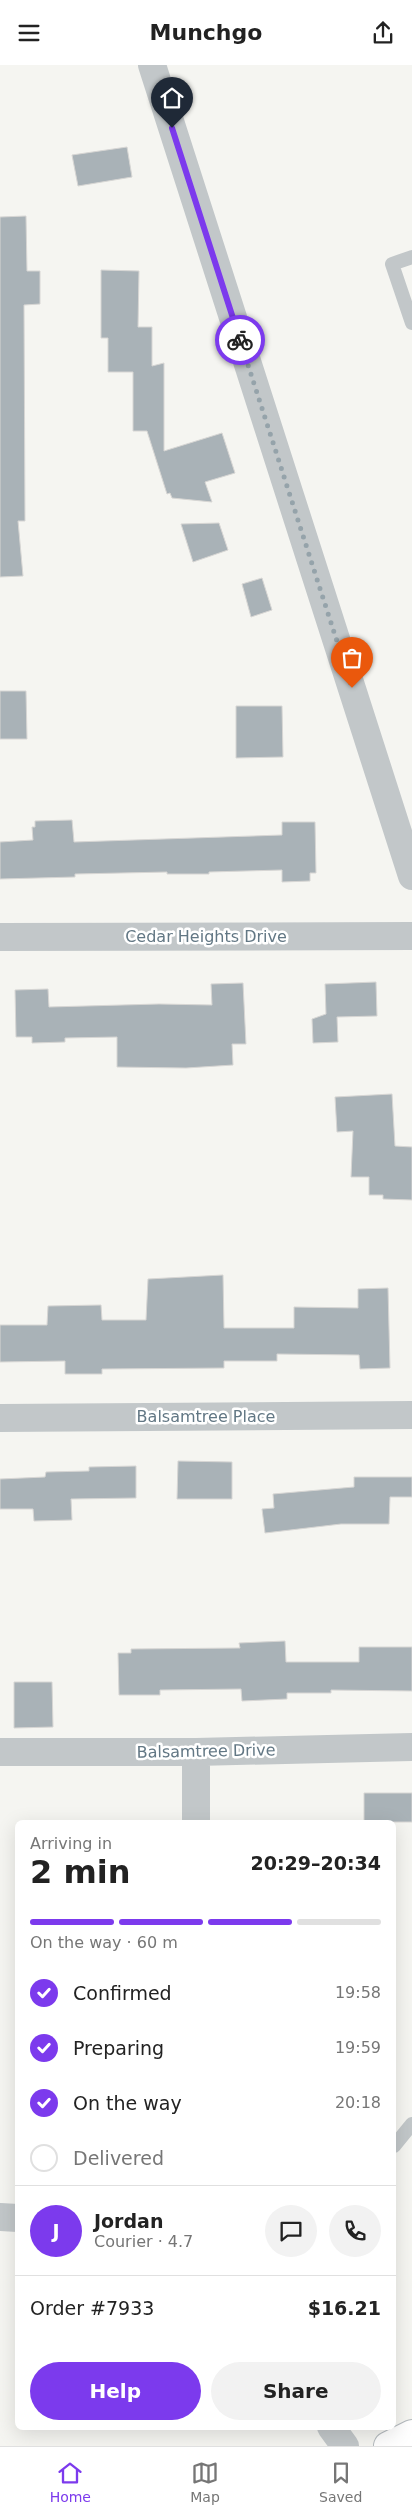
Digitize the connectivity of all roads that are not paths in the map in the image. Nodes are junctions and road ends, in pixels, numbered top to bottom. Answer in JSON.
{"nodes":[{"id":1,"x":152,"y":65,"type":"edge"},
{"id":2,"x":412,"y":257,"type":"edge"},
{"id":3,"x":412,"y":323,"type":"edge"},
{"id":4,"x":412,"y":876,"type":"edge"},
{"id":5,"x":412,"y":936,"type":"edge"},
{"id":6,"x":0,"y":937,"type":"edge"},
{"id":7,"x":412,"y":1415,"type":"edge"},
{"id":8,"x":0,"y":1418,"type":"edge"},
{"id":9,"x":412,"y":1747,"type":"edge"},
{"id":10,"x":0,"y":1752,"type":"edge"},
{"id":11,"x":196,"y":1752,"type":"junction"},
{"id":12,"x":196,"y":1820,"type":"edge"},
{"id":13,"x":412,"y":2124,"type":"edge"},
{"id":14,"x":396,"y":2144,"type":"edge"},
{"id":15,"x":0,"y":2217,"type":"edge"},
{"id":16,"x":15,"y":2217,"type":"edge"},
{"id":17,"x":333,"y":2430,"type":"edge"},
{"id":18,"x":412,"y":2434,"type":"edge"},
{"id":19,"x":345,"y":2446,"type":"edge"},
{"id":20,"x":388,"y":2446,"type":"edge"}],
"edges":[{"from":1,"to":4,"type":"street"},
{"from":2,"to":3,"type":"lane"},
{"from":5,"to":6,"type":"street","name":"Cedar Heights Drive"},
{"from":7,"to":8,"type":"street","name":"Balsamtree Place"},
{"from":9,"to":11,"type":"street","name":"Balsamtree Drive"},
{"from":10,"to":11,"type":"street","name":"Balsamtree Drive"},
{"from":11,"to":12,"type":"street"},
{"from":13,"to":14,"type":"lane"},
{"from":15,"to":16,"type":"street"},
{"from":17,"to":19,"type":"street"},
{"from":18,"to":20,"type":"street"}]}
